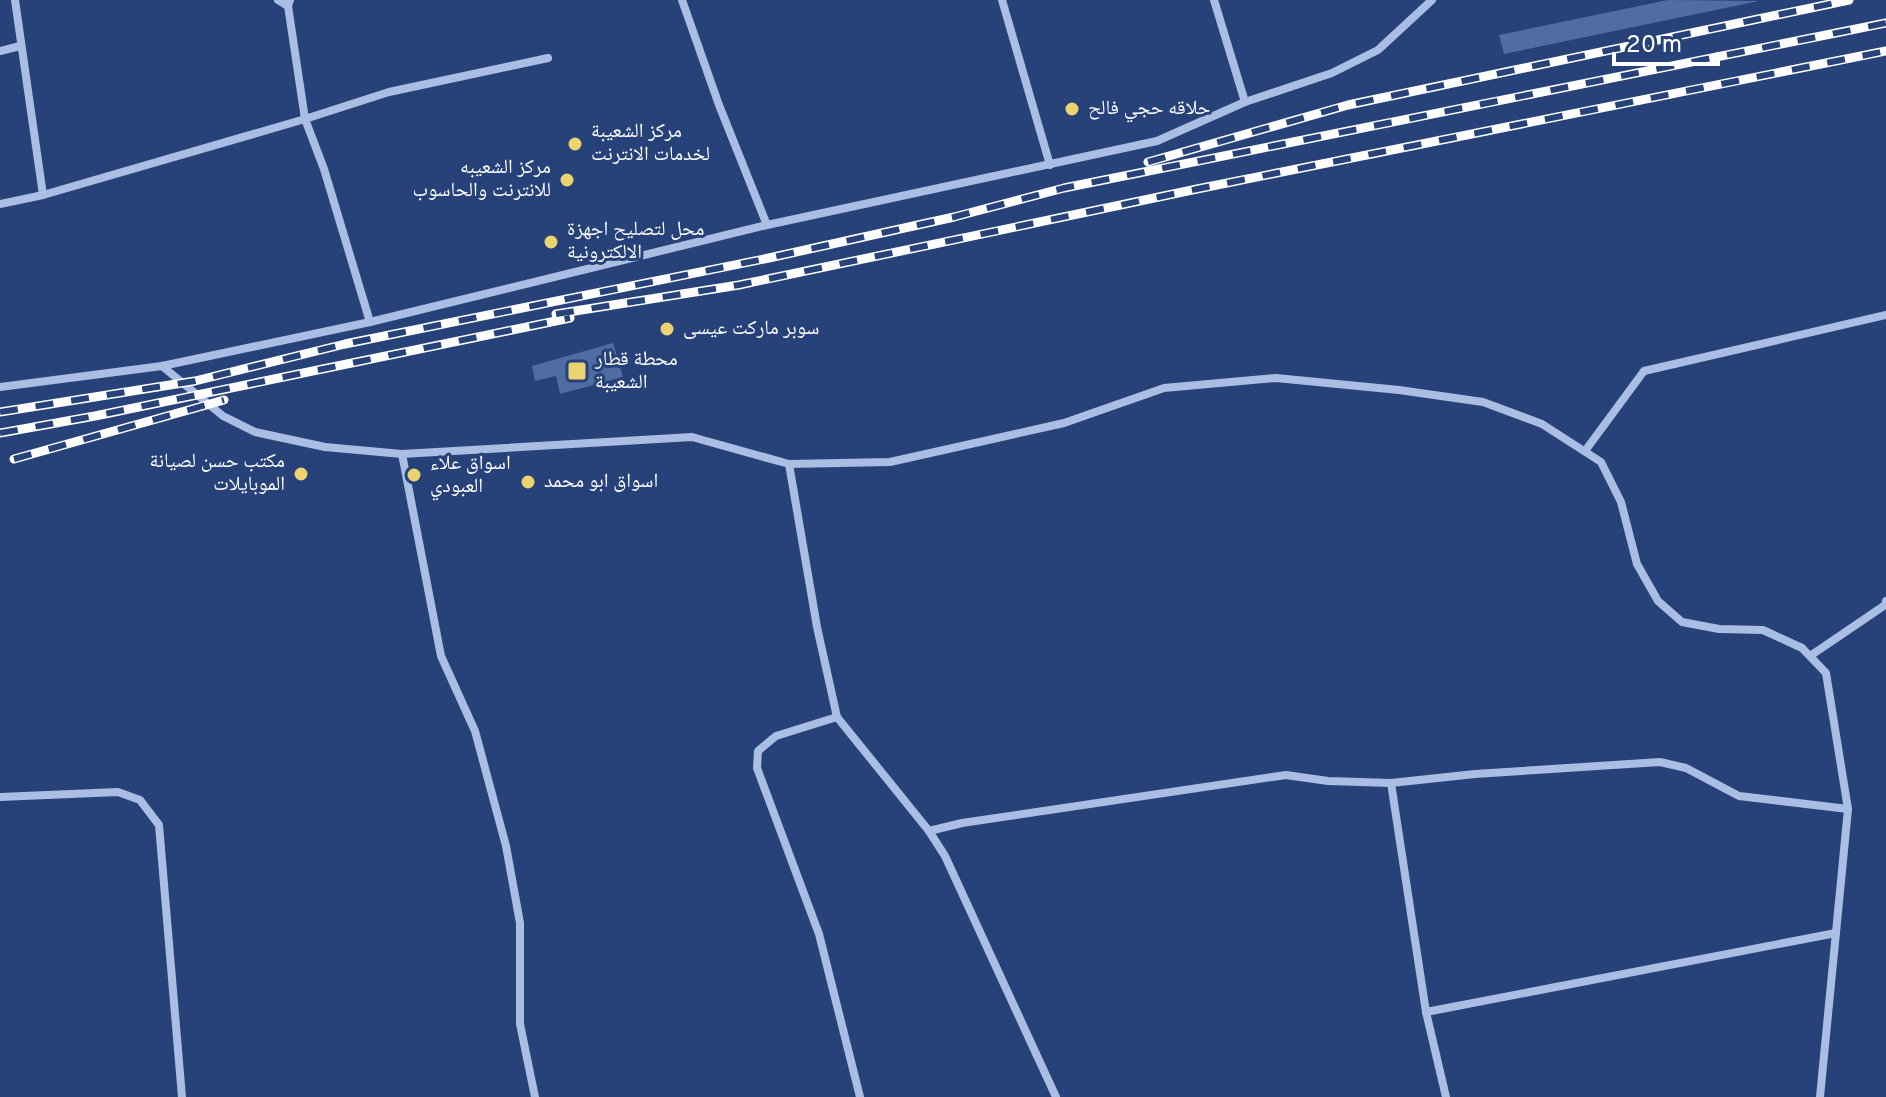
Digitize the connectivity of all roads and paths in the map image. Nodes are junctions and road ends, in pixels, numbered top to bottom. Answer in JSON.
{"nodes":[{"id":1,"x":15,"y":0,"type":"edge"},
{"id":2,"x":278,"y":0,"type":"edge"},
{"id":3,"x":682,"y":0,"type":"edge"},
{"id":4,"x":1002,"y":0,"type":"edge"},
{"id":5,"x":1214,"y":0,"type":"edge"},
{"id":6,"x":1432,"y":0,"type":"edge"},
{"id":7,"x":289,"y":3,"type":"edge"},
{"id":8,"x":20,"y":46,"type":"junction"},
{"id":9,"x":0,"y":51,"type":"edge"},
{"id":10,"x":548,"y":58,"type":"dead end"},
{"id":11,"x":1245,"y":102,"type":"junction"},
{"id":12,"x":305,"y":119,"type":"junction"},
{"id":13,"x":1050,"y":165,"type":"junction"},
{"id":14,"x":43,"y":195,"type":"junction"},
{"id":15,"x":0,"y":204,"type":"edge"},
{"id":16,"x":767,"y":225,"type":"junction"},
{"id":17,"x":1886,"y":315,"type":"edge"},
{"id":18,"x":370,"y":322,"type":"junction"},
{"id":19,"x":162,"y":366,"type":"junction"},
{"id":20,"x":0,"y":387,"type":"edge"},
{"id":21,"x":1585,"y":451,"type":"junction"},
{"id":22,"x":402,"y":454,"type":"junction"},
{"id":23,"x":789,"y":464,"type":"junction"},
{"id":24,"x":1886,"y":601,"type":"edge"},
{"id":25,"x":1810,"y":656,"type":"junction"},
{"id":26,"x":837,"y":717,"type":"junction"},
{"id":27,"x":1391,"y":783,"type":"junction"},
{"id":28,"x":0,"y":797,"type":"edge"},
{"id":29,"x":1848,"y":809,"type":"junction"},
{"id":30,"x":929,"y":831,"type":"junction"},
{"id":31,"x":1836,"y":933,"type":"junction"},
{"id":32,"x":1426,"y":1012,"type":"junction"},
{"id":33,"x":182,"y":1097,"type":"edge"},
{"id":34,"x":535,"y":1097,"type":"edge"},
{"id":35,"x":860,"y":1097,"type":"edge"},
{"id":36,"x":1056,"y":1097,"type":"edge"},
{"id":37,"x":1446,"y":1097,"type":"edge"},
{"id":38,"x":1820,"y":1097,"type":"edge"}],
"edges":[{"from":1,"to":8,"type":"street"},
{"from":2,"to":7,"type":"street"},
{"from":3,"to":16,"type":"street"},
{"from":4,"to":13,"type":"street"},
{"from":5,"to":11,"type":"street"},
{"from":6,"to":11,"type":"street"},
{"from":7,"to":12,"type":"street"},
{"from":8,"to":9,"type":"street"},
{"from":8,"to":14,"type":"street"},
{"from":10,"to":12,"type":"street"},
{"from":11,"to":13,"type":"street"},
{"from":12,"to":14,"type":"street"},
{"from":12,"to":18,"type":"street"},
{"from":13,"to":16,"type":"street"},
{"from":14,"to":15,"type":"street"},
{"from":16,"to":18,"type":"street"},
{"from":17,"to":21,"type":"street"},
{"from":18,"to":19,"type":"street"},
{"from":19,"to":20,"type":"street"},
{"from":19,"to":22,"type":"street"},
{"from":21,"to":23,"type":"street"},
{"from":21,"to":25,"type":"street"},
{"from":22,"to":23,"type":"street"},
{"from":22,"to":34,"type":"street"},
{"from":23,"to":26,"type":"street"},
{"from":24,"to":25,"type":"street"},
{"from":25,"to":29,"type":"street"},
{"from":26,"to":30,"type":"street"},
{"from":26,"to":35,"type":"street"},
{"from":27,"to":29,"type":"street"},
{"from":27,"to":30,"type":"street"},
{"from":27,"to":32,"type":"street"},
{"from":28,"to":33,"type":"street"},
{"from":29,"to":31,"type":"street"},
{"from":30,"to":36,"type":"street"},
{"from":31,"to":32,"type":"street"},
{"from":31,"to":38,"type":"street"},
{"from":32,"to":37,"type":"street"}]}
